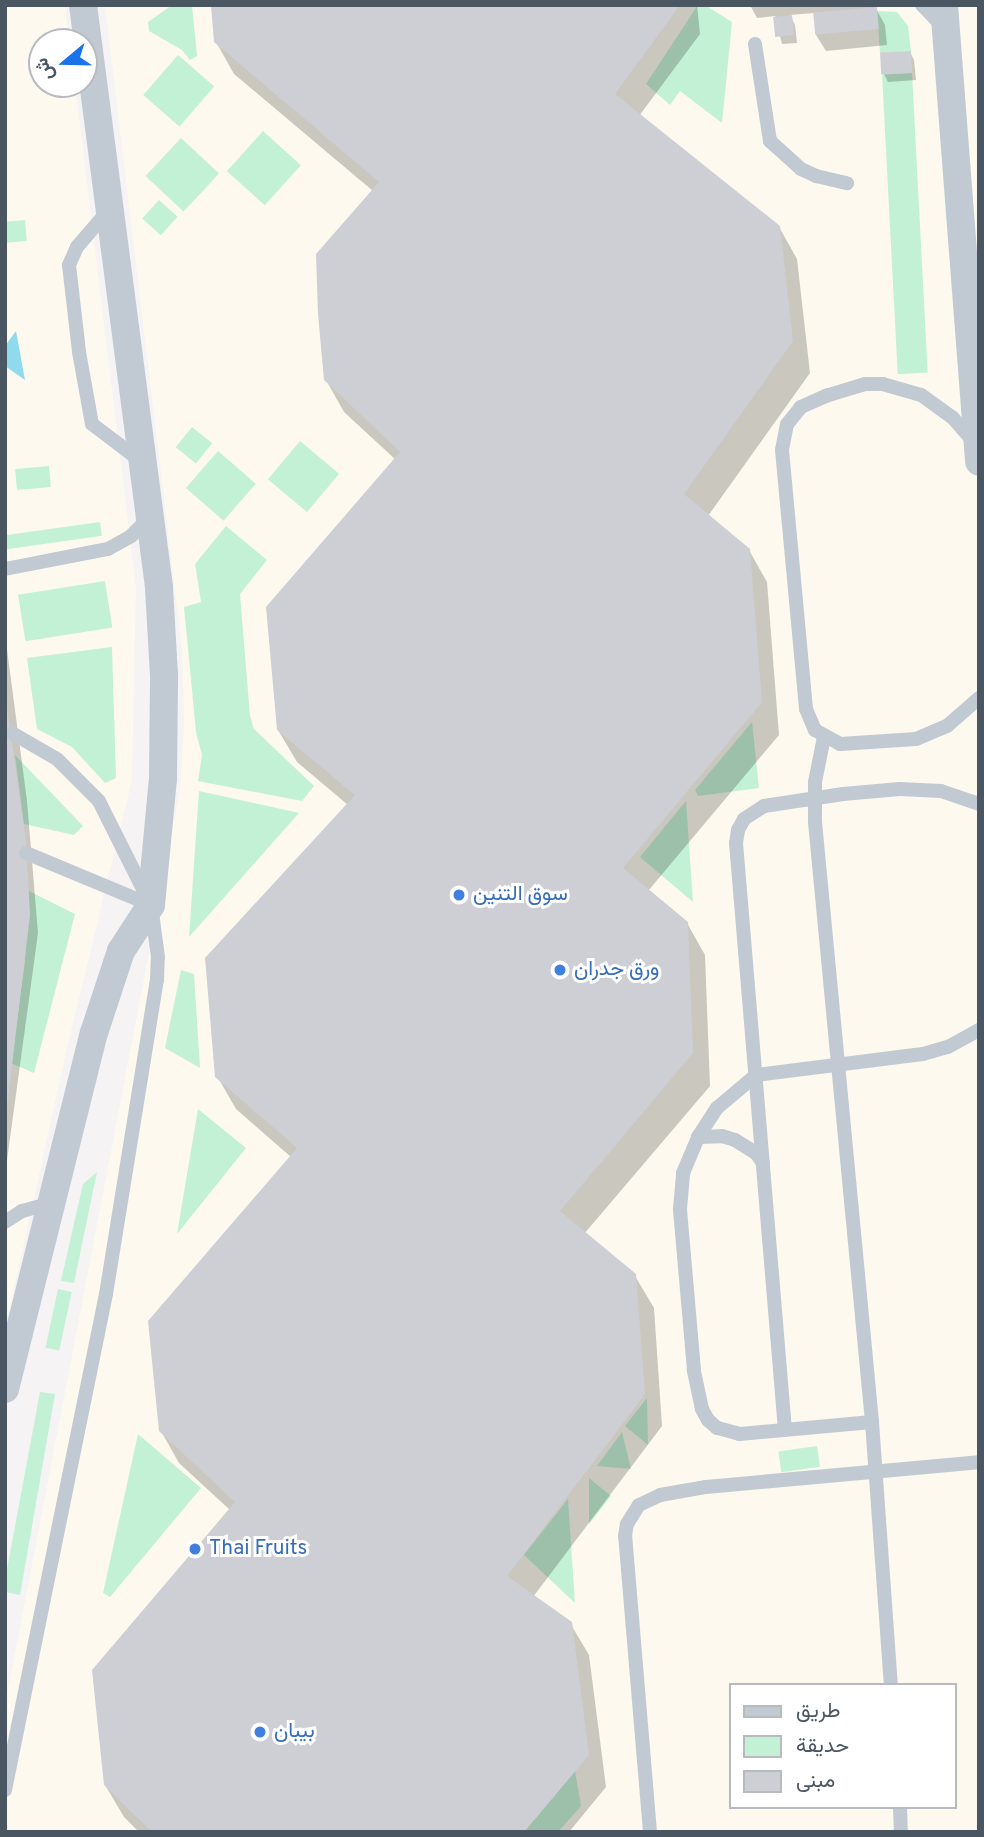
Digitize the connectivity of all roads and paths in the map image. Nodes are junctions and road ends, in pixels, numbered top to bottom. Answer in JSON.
{"nodes":[{"id":1,"x":83,"y":5,"type":"edge"},
{"id":2,"x":922,"y":5,"type":"edge"},
{"id":3,"x":945,"y":18,"type":"edge"},
{"id":4,"x":755,"y":44,"type":"dead end"},
{"id":5,"x":847,"y":183,"type":"dead end"},
{"id":6,"x":107,"y":212,"type":"junction"},
{"id":7,"x":978,"y":455,"type":"edge"},
{"id":8,"x":143,"y":462,"type":"junction"},
{"id":9,"x":150,"y":516,"type":"junction"},
{"id":10,"x":5,"y":569,"type":"edge"},
{"id":11,"x":979,"y":698,"type":"edge"},
{"id":12,"x":7,"y":734,"type":"edge"},
{"id":13,"x":824,"y":737,"type":"junction"},
{"id":14,"x":815,"y":797,"type":"junction"},
{"id":15,"x":979,"y":804,"type":"edge"},
{"id":16,"x":26,"y":853,"type":"dead end"},
{"id":17,"x":151,"y":905,"type":"junction"},
{"id":18,"x":979,"y":1030,"type":"edge"},
{"id":19,"x":838,"y":1063,"type":"junction"},
{"id":20,"x":756,"y":1075,"type":"junction"},
{"id":21,"x":698,"y":1137,"type":"junction"},
{"id":22,"x":763,"y":1163,"type":"junction"},
{"id":23,"x":49,"y":1204,"type":"junction"},
{"id":24,"x":5,"y":1222,"type":"edge"},
{"id":25,"x":5,"y":1389,"type":"edge"},
{"id":26,"x":872,"y":1422,"type":"junction"},
{"id":27,"x":785,"y":1430,"type":"junction"},
{"id":28,"x":979,"y":1462,"type":"edge"},
{"id":29,"x":876,"y":1470,"type":"junction"},
{"id":30,"x":891,"y":1683,"type":"edge"},
{"id":31,"x":5,"y":1790,"type":"edge"},
{"id":32,"x":900,"y":1809,"type":"edge"},
{"id":33,"x":650,"y":1832,"type":"edge"},
{"id":34,"x":901,"y":1832,"type":"edge"}],
"edges":[{"from":1,"to":6,"type":"street"},
{"from":2,"to":3,"type":"lane"},
{"from":3,"to":7,"type":"street"},
{"from":4,"to":5,"type":"lane"},
{"from":6,"to":8,"type":"street"},
{"from":6,"to":8,"type":"lane"},
{"from":7,"to":13,"type":"lane"},
{"from":8,"to":9,"type":"street"},
{"from":9,"to":10,"type":"lane"},
{"from":9,"to":17,"type":"street"},
{"from":11,"to":13,"type":"lane"},
{"from":12,"to":17,"type":"lane"},
{"from":13,"to":14,"type":"lane"},
{"from":14,"to":15,"type":"lane"},
{"from":14,"to":19,"type":"lane"},
{"from":14,"to":20,"type":"lane"},
{"from":16,"to":17,"type":"lane"},
{"from":17,"to":23,"type":"street"},
{"from":17,"to":31,"type":"lane"},
{"from":18,"to":19,"type":"lane"},
{"from":19,"to":20,"type":"lane"},
{"from":19,"to":26,"type":"lane"},
{"from":20,"to":21,"type":"lane"},
{"from":20,"to":22,"type":"lane"},
{"from":21,"to":22,"type":"lane"},
{"from":21,"to":27,"type":"lane"},
{"from":22,"to":27,"type":"lane"},
{"from":23,"to":24,"type":"lane"},
{"from":23,"to":25,"type":"street"},
{"from":26,"to":27,"type":"lane"},
{"from":26,"to":29,"type":"lane"},
{"from":28,"to":29,"type":"lane"},
{"from":29,"to":30,"type":"lane"},
{"from":29,"to":33,"type":"lane"},
{"from":32,"to":34,"type":"lane"}]}
